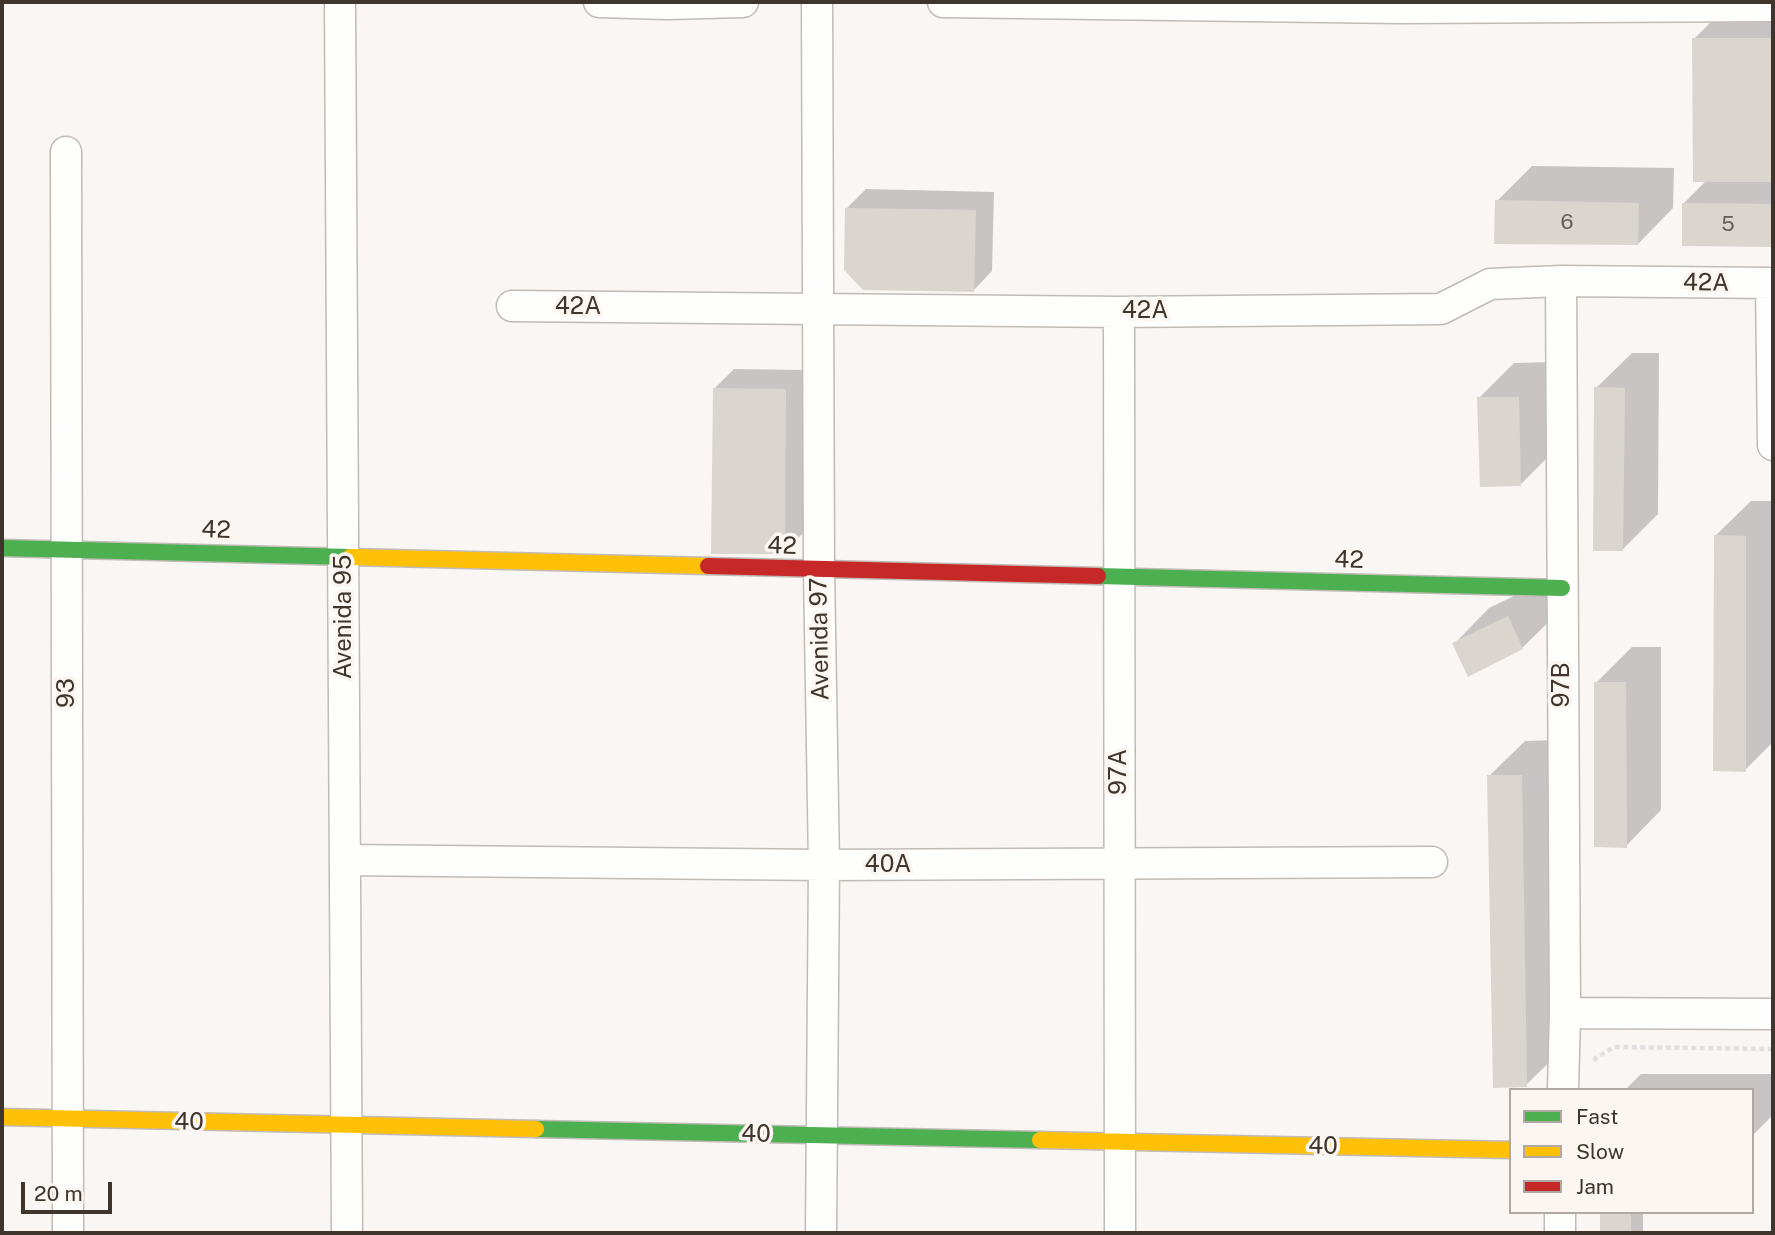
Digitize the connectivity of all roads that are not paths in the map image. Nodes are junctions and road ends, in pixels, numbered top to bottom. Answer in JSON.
{"nodes":[{"id":1,"x":340,"y":2,"type":"edge"},
{"id":2,"x":599,"y":2,"type":"edge"},
{"id":3,"x":743,"y":2,"type":"edge"},
{"id":4,"x":817,"y":2,"type":"edge"},
{"id":5,"x":943,"y":2,"type":"edge"},
{"id":6,"x":667,"y":3,"type":"edge"},
{"id":7,"x":1698,"y":4,"type":"edge"},
{"id":8,"x":1773,"y":6,"type":"edge"},
{"id":9,"x":66,"y":152,"type":"dead end"},
{"id":10,"x":1561,"y":281,"type":"junction"},
{"id":11,"x":1772,"y":284,"type":"edge"},
{"id":12,"x":512,"y":306,"type":"dead end"},
{"id":13,"x":818,"y":308,"type":"junction"},
{"id":14,"x":1119,"y":312,"type":"junction"},
{"id":15,"x":1773,"y":445,"type":"edge"},
{"id":16,"x":2,"y":548,"type":"edge"},
{"id":17,"x":67,"y":549,"type":"junction"},
{"id":18,"x":344,"y":557,"type":"junction"},
{"id":19,"x":819,"y":569,"type":"junction"},
{"id":20,"x":1119,"y":577,"type":"junction"},
{"id":21,"x":1562,"y":589,"type":"junction"},
{"id":22,"x":345,"y":860,"type":"junction"},
{"id":23,"x":1432,"y":862,"type":"dead end"},
{"id":24,"x":1119,"y":863,"type":"junction"},
{"id":25,"x":824,"y":865,"type":"junction"},
{"id":26,"x":1564,"y":1013,"type":"junction"},
{"id":27,"x":1773,"y":1014,"type":"edge"},
{"id":28,"x":1563,"y":1088,"type":"edge"},
{"id":29,"x":2,"y":1117,"type":"edge"},
{"id":30,"x":68,"y":1119,"type":"junction"},
{"id":31,"x":347,"y":1125,"type":"junction"},
{"id":32,"x":822,"y":1135,"type":"junction"},
{"id":33,"x":1119,"y":1141,"type":"junction"},
{"id":34,"x":1509,"y":1150,"type":"edge"},
{"id":35,"x":1560,"y":1214,"type":"edge"},
{"id":36,"x":68,"y":1233,"type":"edge"},
{"id":37,"x":347,"y":1233,"type":"edge"},
{"id":38,"x":821,"y":1233,"type":"edge"},
{"id":39,"x":1120,"y":1233,"type":"edge"},
{"id":40,"x":1560,"y":1233,"type":"edge"}],
"edges":[{"from":1,"to":18,"type":"street","name":"Avenida 95"},
{"from":2,"to":6,"type":"street"},
{"from":3,"to":6,"type":"street"},
{"from":4,"to":13,"type":"street","name":"Avenida 97"},
{"from":5,"to":7,"type":"street"},
{"from":7,"to":8,"type":"street"},
{"from":9,"to":17,"type":"street","name":"93"},
{"from":10,"to":11,"type":"street","name":"42A"},
{"from":10,"to":14,"type":"street","name":"42A"},
{"from":10,"to":21,"type":"street","name":"97B"},
{"from":11,"to":15,"type":"street"},
{"from":12,"to":13,"type":"street","name":"42A"},
{"from":13,"to":14,"type":"street","name":"42A"},
{"from":13,"to":19,"type":"street","name":"Avenida 97"},
{"from":14,"to":20,"type":"street","name":"97A"},
{"from":16,"to":17,"type":"street","name":"42"},
{"from":17,"to":18,"type":"street","name":"42"},
{"from":17,"to":30,"type":"street","name":"93"},
{"from":18,"to":19,"type":"street","name":"42"},
{"from":18,"to":22,"type":"street","name":"Avenida 95"},
{"from":19,"to":20,"type":"street","name":"42"},
{"from":19,"to":25,"type":"street","name":"Avenida 97"},
{"from":20,"to":21,"type":"street","name":"42"},
{"from":20,"to":24,"type":"street","name":"97A"},
{"from":21,"to":26,"type":"street","name":"97B"},
{"from":22,"to":25,"type":"street","name":"40A"},
{"from":22,"to":31,"type":"street","name":"Avenida 95"},
{"from":23,"to":24,"type":"street","name":"40A"},
{"from":24,"to":25,"type":"street","name":"40A"},
{"from":24,"to":33,"type":"street","name":"97A"},
{"from":25,"to":32,"type":"street","name":"Avenida 97"},
{"from":26,"to":27,"type":"street"},
{"from":26,"to":28,"type":"street","name":"97B"},
{"from":29,"to":30,"type":"street","name":"40"},
{"from":30,"to":31,"type":"street","name":"40"},
{"from":30,"to":36,"type":"street","name":"93"},
{"from":31,"to":32,"type":"street","name":"40"},
{"from":31,"to":37,"type":"street","name":"Avenida 95"},
{"from":32,"to":33,"type":"street","name":"40"},
{"from":32,"to":38,"type":"street","name":"Avenida 97"},
{"from":33,"to":34,"type":"street","name":"40"},
{"from":33,"to":39,"type":"street","name":"97A"},
{"from":35,"to":40,"type":"street"}]}
